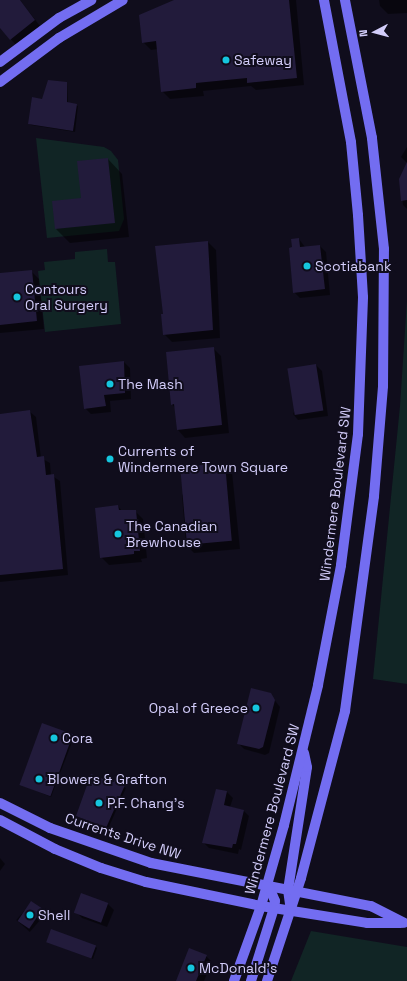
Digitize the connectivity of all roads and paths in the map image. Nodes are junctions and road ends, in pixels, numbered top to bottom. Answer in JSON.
{"nodes":[{"id":1,"x":91,"y":0,"type":"edge"},
{"id":2,"x":124,"y":0,"type":"edge"},
{"id":3,"x":324,"y":0,"type":"edge"},
{"id":4,"x":345,"y":0,"type":"edge"},
{"id":5,"x":0,"y":62,"type":"edge"},
{"id":6,"x":0,"y":82,"type":"edge"},
{"id":7,"x":303,"y":748,"type":"junction"},
{"id":8,"x":0,"y":802,"type":"edge"},
{"id":9,"x":0,"y":820,"type":"edge"},
{"id":10,"x":266,"y":886,"type":"junction"},
{"id":11,"x":292,"y":891,"type":"junction"},
{"id":12,"x":261,"y":906,"type":"junction"},
{"id":13,"x":274,"y":908,"type":"junction"},
{"id":14,"x":291,"y":911,"type":"junction"},
{"id":15,"x":406,"y":923,"type":"edge"},
{"id":16,"x":234,"y":981,"type":"edge"},
{"id":17,"x":251,"y":981,"type":"edge"},
{"id":18,"x":267,"y":981,"type":"edge"}],
"edges":[{"from":1,"to":5,"type":"main road"},
{"from":2,"to":6,"type":"main road"},
{"from":3,"to":7,"type":"main road","name":"Windermere Boulevard SW"},
{"from":4,"to":11,"type":"main road"},
{"from":7,"to":10,"type":"main road","name":"Windermere Boulevard SW"},
{"from":7,"to":11,"type":"main road"},
{"from":8,"to":10,"type":"main road","name":"Currents Drive NW"},
{"from":9,"to":12,"type":"main road"},
{"from":10,"to":11,"type":"main road","name":"Currents Drive NW"},
{"from":10,"to":12,"type":"main road","name":"Windermere Boulevard SW"},
{"from":10,"to":13,"type":"main road"},
{"from":11,"to":14,"type":"main road"},
{"from":11,"to":15,"type":"main road","name":"Currents Drive NW"},
{"from":12,"to":13,"type":"main road"},
{"from":12,"to":16,"type":"main road","name":"Windermere Boulevard SW"},
{"from":13,"to":14,"type":"main road"},
{"from":13,"to":17,"type":"main road"},
{"from":14,"to":15,"type":"main road"},
{"from":14,"to":18,"type":"main road"}]}
